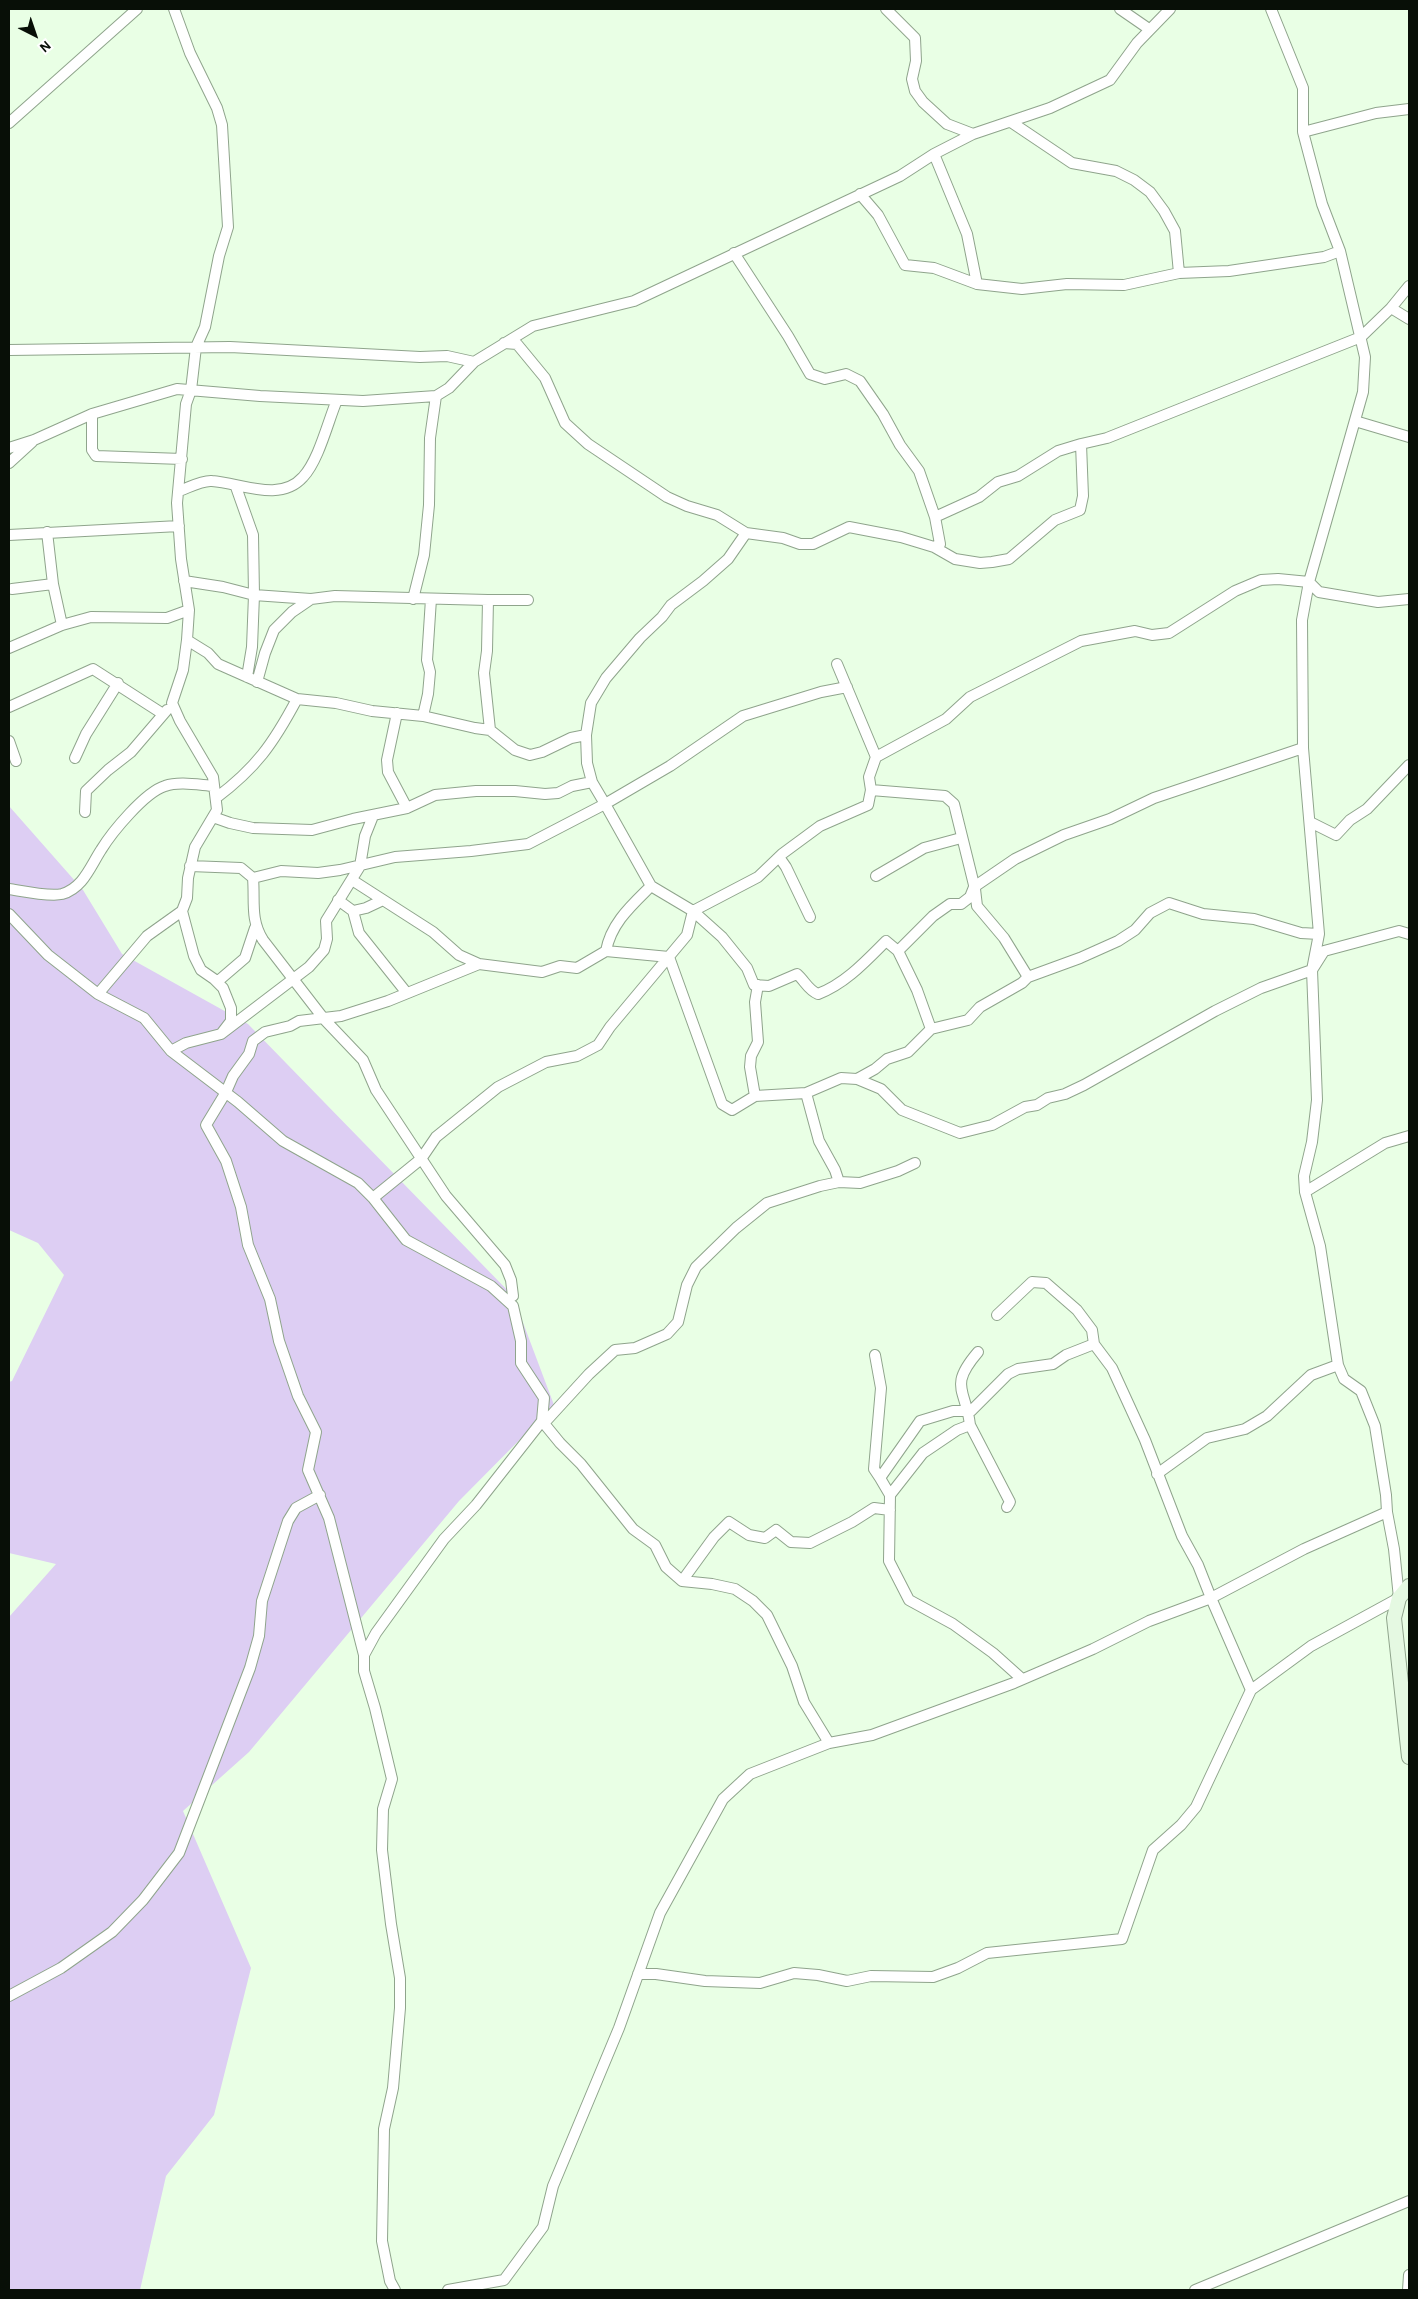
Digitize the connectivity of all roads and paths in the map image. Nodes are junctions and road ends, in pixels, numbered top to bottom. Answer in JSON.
{"nodes":[{"id":1,"x":137,"y":9,"type":"edge"},
{"id":2,"x":174,"y":9,"type":"edge"},
{"id":3,"x":886,"y":9,"type":"edge"},
{"id":4,"x":1120,"y":9,"type":"edge"},
{"id":5,"x":1170,"y":9,"type":"edge"},
{"id":6,"x":1272,"y":9,"type":"edge"},
{"id":7,"x":1149,"y":29,"type":"junction"},
{"id":8,"x":1409,"y":109,"type":"edge"},
{"id":9,"x":1012,"y":122,"type":"junction"},
{"id":10,"x":9,"y":123,"type":"edge"},
{"id":11,"x":1303,"y":132,"type":"junction"},
{"id":12,"x":973,"y":134,"type":"junction"},
{"id":13,"x":934,"y":154,"type":"junction"},
{"id":14,"x":860,"y":194,"type":"junction"},
{"id":15,"x":1340,"y":250,"type":"junction"},
{"id":16,"x":734,"y":253,"type":"junction"},
{"id":17,"x":1179,"y":273,"type":"junction"},
{"id":18,"x":977,"y":284,"type":"junction"},
{"id":19,"x":1409,"y":286,"type":"edge"},
{"id":20,"x":1391,"y":308,"type":"junction"},
{"id":21,"x":1409,"y":320,"type":"edge"},
{"id":22,"x":1361,"y":337,"type":"junction"},
{"id":23,"x":504,"y":344,"type":"junction"},
{"id":24,"x":196,"y":347,"type":"junction"},
{"id":25,"x":9,"y":350,"type":"edge"},
{"id":26,"x":474,"y":362,"type":"junction"},
{"id":27,"x":191,"y":390,"type":"junction"},
{"id":28,"x":436,"y":396,"type":"junction"},
{"id":29,"x":337,"y":400,"type":"junction"},
{"id":30,"x":92,"y":414,"type":"junction"},
{"id":31,"x":1355,"y":420,"type":"junction"},
{"id":32,"x":1409,"y":438,"type":"edge"},
{"id":33,"x":34,"y":440,"type":"junction"},
{"id":34,"x":1081,"y":444,"type":"junction"},
{"id":35,"x":9,"y":448,"type":"edge"},
{"id":36,"x":182,"y":459,"type":"junction"},
{"id":37,"x":9,"y":463,"type":"edge"},
{"id":38,"x":236,"y":487,"type":"junction"},
{"id":39,"x":179,"y":491,"type":"junction"},
{"id":40,"x":935,"y":517,"type":"junction"},
{"id":41,"x":179,"y":526,"type":"junction"},
{"id":42,"x":47,"y":532,"type":"junction"},
{"id":43,"x":746,"y":533,"type":"junction"},
{"id":44,"x":9,"y":536,"type":"edge"},
{"id":45,"x":934,"y":547,"type":"junction"},
{"id":46,"x":184,"y":581,"type":"junction"},
{"id":47,"x":1309,"y":582,"type":"junction"},
{"id":48,"x":53,"y":584,"type":"junction"},
{"id":49,"x":12,"y":589,"type":"dead end"},
{"id":50,"x":254,"y":595,"type":"junction"},
{"id":51,"x":311,"y":599,"type":"junction"},
{"id":52,"x":413,"y":599,"type":"junction"},
{"id":53,"x":430,"y":599,"type":"junction"},
{"id":54,"x":1409,"y":599,"type":"edge"},
{"id":55,"x":488,"y":600,"type":"junction"},
{"id":56,"x":528,"y":600,"type":"dead end"},
{"id":57,"x":190,"y":610,"type":"junction"},
{"id":58,"x":62,"y":625,"type":"junction"},
{"id":59,"x":187,"y":640,"type":"junction"},
{"id":60,"x":9,"y":648,"type":"edge"},
{"id":61,"x":837,"y":664,"type":"dead end"},
{"id":62,"x":247,"y":677,"type":"junction"},
{"id":63,"x":257,"y":682,"type":"junction"},
{"id":64,"x":118,"y":683,"type":"junction"},
{"id":65,"x":847,"y":687,"type":"junction"},
{"id":66,"x":297,"y":700,"type":"junction"},
{"id":67,"x":172,"y":704,"type":"junction"},
{"id":68,"x":9,"y":707,"type":"edge"},
{"id":69,"x":397,"y":713,"type":"junction"},
{"id":70,"x":163,"y":714,"type":"junction"},
{"id":71,"x":423,"y":716,"type":"junction"},
{"id":72,"x":490,"y":730,"type":"junction"},
{"id":73,"x":586,"y":735,"type":"junction"},
{"id":74,"x":9,"y":741,"type":"edge"},
{"id":75,"x":1303,"y":748,"type":"junction"},
{"id":76,"x":876,"y":757,"type":"junction"},
{"id":77,"x":74,"y":758,"type":"dead end"},
{"id":78,"x":16,"y":761,"type":"dead end"},
{"id":79,"x":1409,"y":765,"type":"edge"},
{"id":80,"x":592,"y":782,"type":"junction"},
{"id":81,"x":214,"y":786,"type":"junction"},
{"id":82,"x":871,"y":790,"type":"junction"},
{"id":83,"x":216,"y":798,"type":"junction"},
{"id":84,"x":605,"y":804,"type":"junction"},
{"id":85,"x":407,"y":808,"type":"junction"},
{"id":86,"x":86,"y":812,"type":"dead end"},
{"id":87,"x":374,"y":816,"type":"junction"},
{"id":88,"x":213,"y":817,"type":"junction"},
{"id":89,"x":1310,"y":822,"type":"junction"},
{"id":90,"x":961,"y":838,"type":"junction"},
{"id":91,"x":779,"y":857,"type":"junction"},
{"id":92,"x":190,"y":866,"type":"junction"},
{"id":93,"x":360,"y":866,"type":"junction"},
{"id":94,"x":876,"y":876,"type":"dead end"},
{"id":95,"x":253,"y":878,"type":"junction"},
{"id":96,"x":352,"y":880,"type":"junction"},
{"id":97,"x":651,"y":886,"type":"junction"},
{"id":98,"x":974,"y":887,"type":"junction"},
{"id":99,"x":9,"y":889,"type":"edge"},
{"id":100,"x":338,"y":900,"type":"junction"},
{"id":101,"x":383,"y":900,"type":"junction"},
{"id":102,"x":182,"y":911,"type":"junction"},
{"id":103,"x":353,"y":911,"type":"junction"},
{"id":104,"x":693,"y":911,"type":"junction"},
{"id":105,"x":9,"y":914,"type":"edge"},
{"id":106,"x":810,"y":917,"type":"dead end"},
{"id":107,"x":255,"y":928,"type":"junction"},
{"id":108,"x":1408,"y":930,"type":"edge"},
{"id":109,"x":1319,"y":934,"type":"junction"},
{"id":110,"x":606,"y":951,"type":"junction"},
{"id":111,"x":898,"y":951,"type":"junction"},
{"id":112,"x":669,"y":957,"type":"junction"},
{"id":113,"x":479,"y":964,"type":"junction"},
{"id":114,"x":1312,"y":970,"type":"junction"},
{"id":115,"x":293,"y":977,"type":"junction"},
{"id":116,"x":1028,"y":977,"type":"junction"},
{"id":117,"x":217,"y":982,"type":"junction"},
{"id":118,"x":758,"y":985,"type":"junction"},
{"id":119,"x":406,"y":992,"type":"junction"},
{"id":120,"x":98,"y":994,"type":"junction"},
{"id":121,"x":324,"y":1019,"type":"junction"},
{"id":122,"x":932,"y":1029,"type":"junction"},
{"id":123,"x":222,"y":1034,"type":"junction"},
{"id":124,"x":171,"y":1051,"type":"junction"},
{"id":125,"x":858,"y":1079,"type":"junction"},
{"id":126,"x":226,"y":1092,"type":"junction"},
{"id":127,"x":806,"y":1093,"type":"junction"},
{"id":128,"x":755,"y":1096,"type":"junction"},
{"id":129,"x":1409,"y":1136,"type":"edge"},
{"id":130,"x":421,"y":1159,"type":"junction"},
{"id":131,"x":915,"y":1162,"type":"dead end"},
{"id":132,"x":839,"y":1182,"type":"junction"},
{"id":133,"x":1305,"y":1192,"type":"junction"},
{"id":134,"x":373,"y":1198,"type":"junction"},
{"id":135,"x":513,"y":1296,"type":"dead end"},
{"id":136,"x":997,"y":1315,"type":"dead end"},
{"id":137,"x":1094,"y":1344,"type":"junction"},
{"id":138,"x":978,"y":1352,"type":"dead end"},
{"id":139,"x":875,"y":1355,"type":"dead end"},
{"id":140,"x":1338,"y":1365,"type":"junction"},
{"id":141,"x":969,"y":1412,"type":"junction"},
{"id":142,"x":542,"y":1421,"type":"junction"},
{"id":143,"x":970,"y":1425,"type":"junction"},
{"id":144,"x":1157,"y":1474,"type":"junction"},
{"id":145,"x":880,"y":1478,"type":"junction"},
{"id":146,"x":320,"y":1495,"type":"junction"},
{"id":147,"x":890,"y":1495,"type":"junction"},
{"id":148,"x":1007,"y":1507,"type":"dead end"},
{"id":149,"x":890,"y":1510,"type":"junction"},
{"id":150,"x":1387,"y":1512,"type":"junction"},
{"id":151,"x":682,"y":1581,"type":"junction"},
{"id":152,"x":1409,"y":1586,"type":"edge"},
{"id":153,"x":1211,"y":1598,"type":"junction"},
{"id":154,"x":1399,"y":1598,"type":"junction"},
{"id":155,"x":364,"y":1655,"type":"junction"},
{"id":156,"x":1022,"y":1679,"type":"junction"},
{"id":157,"x":1251,"y":1690,"type":"junction"},
{"id":158,"x":830,"y":1743,"type":"junction"},
{"id":159,"x":1409,"y":1757,"type":"edge"},
{"id":160,"x":638,"y":1974,"type":"junction"},
{"id":161,"x":9,"y":1996,"type":"edge"},
{"id":162,"x":1409,"y":2200,"type":"edge"},
{"id":163,"x":1409,"y":2275,"type":"edge"},
{"id":164,"x":394,"y":2290,"type":"edge"},
{"id":165,"x":448,"y":2290,"type":"edge"},
{"id":166,"x":1195,"y":2290,"type":"edge"},
{"id":167,"x":1408,"y":2290,"type":"edge"}],
"edges":[{"from":1,"to":10,"type":"street"},
{"from":2,"to":24,"type":"street"},
{"from":3,"to":12,"type":"street"},
{"from":4,"to":7,"type":"street"},
{"from":5,"to":7,"type":"street"},
{"from":6,"to":11,"type":"street"},
{"from":7,"to":9,"type":"street"},
{"from":8,"to":11,"type":"street"},
{"from":9,"to":12,"type":"street"},
{"from":9,"to":17,"type":"street"},
{"from":11,"to":15,"type":"street"},
{"from":12,"to":13,"type":"street"},
{"from":13,"to":14,"type":"street"},
{"from":13,"to":18,"type":"street"},
{"from":14,"to":16,"type":"street"},
{"from":14,"to":18,"type":"street"},
{"from":15,"to":17,"type":"street"},
{"from":15,"to":22,"type":"street"},
{"from":16,"to":23,"type":"street"},
{"from":16,"to":40,"type":"street"},
{"from":17,"to":18,"type":"street"},
{"from":19,"to":20,"type":"street"},
{"from":20,"to":21,"type":"street"},
{"from":20,"to":22,"type":"street"},
{"from":22,"to":31,"type":"street"},
{"from":22,"to":34,"type":"street"},
{"from":23,"to":26,"type":"street"},
{"from":23,"to":43,"type":"street"},
{"from":24,"to":25,"type":"street"},
{"from":24,"to":26,"type":"street"},
{"from":24,"to":27,"type":"street"},
{"from":26,"to":28,"type":"street"},
{"from":27,"to":29,"type":"street"},
{"from":27,"to":30,"type":"street"},
{"from":27,"to":36,"type":"street"},
{"from":28,"to":29,"type":"street"},
{"from":28,"to":52,"type":"street"},
{"from":29,"to":38,"type":"street"},
{"from":30,"to":33,"type":"street"},
{"from":30,"to":36,"type":"street"},
{"from":31,"to":32,"type":"street"},
{"from":31,"to":47,"type":"street"},
{"from":33,"to":35,"type":"street"},
{"from":33,"to":37,"type":"street"},
{"from":34,"to":40,"type":"street"},
{"from":34,"to":45,"type":"street"},
{"from":36,"to":39,"type":"street"},
{"from":38,"to":39,"type":"street"},
{"from":38,"to":50,"type":"street"},
{"from":39,"to":41,"type":"street"},
{"from":40,"to":45,"type":"street"},
{"from":41,"to":42,"type":"street"},
{"from":41,"to":46,"type":"street"},
{"from":42,"to":44,"type":"street"},
{"from":42,"to":48,"type":"street"},
{"from":43,"to":45,"type":"street"},
{"from":43,"to":73,"type":"street"},
{"from":46,"to":50,"type":"street"},
{"from":46,"to":57,"type":"street"},
{"from":47,"to":54,"type":"street"},
{"from":47,"to":75,"type":"street"},
{"from":47,"to":76,"type":"street"},
{"from":48,"to":49,"type":"street"},
{"from":48,"to":58,"type":"street"},
{"from":50,"to":51,"type":"street"},
{"from":50,"to":62,"type":"street"},
{"from":51,"to":52,"type":"street"},
{"from":51,"to":63,"type":"street"},
{"from":52,"to":53,"type":"street"},
{"from":53,"to":55,"type":"street"},
{"from":53,"to":71,"type":"street"},
{"from":55,"to":56,"type":"street"},
{"from":55,"to":72,"type":"street"},
{"from":57,"to":58,"type":"street"},
{"from":57,"to":59,"type":"street"},
{"from":58,"to":60,"type":"street"},
{"from":59,"to":62,"type":"street"},
{"from":59,"to":67,"type":"street"},
{"from":61,"to":65,"type":"street"},
{"from":62,"to":63,"type":"street"},
{"from":63,"to":66,"type":"street"},
{"from":64,"to":68,"type":"street"},
{"from":64,"to":70,"type":"street"},
{"from":64,"to":77,"type":"street"},
{"from":65,"to":76,"type":"street"},
{"from":65,"to":84,"type":"street"},
{"from":66,"to":69,"type":"street"},
{"from":66,"to":83,"type":"street"},
{"from":67,"to":70,"type":"street"},
{"from":67,"to":81,"type":"street"},
{"from":69,"to":71,"type":"street"},
{"from":69,"to":85,"type":"street"},
{"from":70,"to":86,"type":"street"},
{"from":71,"to":72,"type":"street"},
{"from":72,"to":73,"type":"street"},
{"from":73,"to":80,"type":"street"},
{"from":74,"to":78,"type":"street"},
{"from":75,"to":89,"type":"street"},
{"from":75,"to":98,"type":"street"},
{"from":76,"to":82,"type":"street"},
{"from":79,"to":89,"type":"street"},
{"from":80,"to":84,"type":"street"},
{"from":80,"to":85,"type":"street"},
{"from":81,"to":83,"type":"street"},
{"from":81,"to":99,"type":"street"},
{"from":82,"to":90,"type":"street"},
{"from":82,"to":91,"type":"street"},
{"from":83,"to":88,"type":"street"},
{"from":84,"to":93,"type":"street"},
{"from":84,"to":97,"type":"street"},
{"from":85,"to":87,"type":"street"},
{"from":87,"to":88,"type":"street"},
{"from":87,"to":93,"type":"street"},
{"from":88,"to":92,"type":"street"},
{"from":89,"to":109,"type":"street"},
{"from":90,"to":94,"type":"street"},
{"from":90,"to":98,"type":"street"},
{"from":91,"to":104,"type":"street"},
{"from":91,"to":106,"type":"street"},
{"from":92,"to":95,"type":"street"},
{"from":92,"to":102,"type":"street"},
{"from":93,"to":95,"type":"street"},
{"from":93,"to":96,"type":"street"},
{"from":95,"to":107,"type":"street"},
{"from":96,"to":100,"type":"street"},
{"from":96,"to":101,"type":"street"},
{"from":97,"to":104,"type":"street"},
{"from":97,"to":110,"type":"street"},
{"from":98,"to":111,"type":"street"},
{"from":98,"to":116,"type":"street"},
{"from":100,"to":103,"type":"street"},
{"from":100,"to":115,"type":"street"},
{"from":101,"to":103,"type":"street"},
{"from":101,"to":113,"type":"street"},
{"from":102,"to":117,"type":"street"},
{"from":102,"to":120,"type":"street"},
{"from":103,"to":119,"type":"street"},
{"from":104,"to":112,"type":"street"},
{"from":104,"to":118,"type":"street"},
{"from":105,"to":120,"type":"street"},
{"from":107,"to":115,"type":"street"},
{"from":107,"to":117,"type":"street"},
{"from":108,"to":114,"type":"street"},
{"from":109,"to":114,"type":"street"},
{"from":109,"to":116,"type":"street"},
{"from":110,"to":112,"type":"street"},
{"from":110,"to":113,"type":"street"},
{"from":111,"to":118,"type":"street"},
{"from":111,"to":122,"type":"street"},
{"from":112,"to":128,"type":"street"},
{"from":112,"to":130,"type":"street"},
{"from":113,"to":119,"type":"street"},
{"from":114,"to":125,"type":"street"},
{"from":114,"to":133,"type":"street"},
{"from":115,"to":121,"type":"street"},
{"from":115,"to":123,"type":"street"},
{"from":116,"to":122,"type":"street"},
{"from":117,"to":123,"type":"street"},
{"from":118,"to":128,"type":"street"},
{"from":119,"to":121,"type":"street"},
{"from":120,"to":124,"type":"street"},
{"from":121,"to":126,"type":"street"},
{"from":121,"to":130,"type":"street"},
{"from":122,"to":125,"type":"street"},
{"from":123,"to":124,"type":"street"},
{"from":124,"to":126,"type":"street"},
{"from":125,"to":127,"type":"street"},
{"from":126,"to":134,"type":"street"},
{"from":126,"to":146,"type":"street"},
{"from":127,"to":128,"type":"street"},
{"from":127,"to":132,"type":"street"},
{"from":129,"to":133,"type":"street"},
{"from":130,"to":134,"type":"street"},
{"from":130,"to":135,"type":"street"},
{"from":131,"to":132,"type":"street"},
{"from":132,"to":142,"type":"street"},
{"from":133,"to":140,"type":"street"},
{"from":134,"to":142,"type":"street"},
{"from":136,"to":137,"type":"street"},
{"from":137,"to":141,"type":"street"},
{"from":137,"to":144,"type":"street"},
{"from":138,"to":141,"type":"street"},
{"from":139,"to":145,"type":"street"},
{"from":140,"to":144,"type":"street"},
{"from":140,"to":150,"type":"street"},
{"from":141,"to":143,"type":"street"},
{"from":141,"to":145,"type":"street"},
{"from":142,"to":151,"type":"street"},
{"from":142,"to":155,"type":"street"},
{"from":143,"to":147,"type":"street"},
{"from":143,"to":148,"type":"street"},
{"from":144,"to":153,"type":"street"},
{"from":145,"to":147,"type":"street"},
{"from":146,"to":155,"type":"street"},
{"from":146,"to":161,"type":"street"},
{"from":147,"to":149,"type":"street"},
{"from":149,"to":151,"type":"street"},
{"from":149,"to":156,"type":"street"},
{"from":150,"to":153,"type":"street"},
{"from":150,"to":154,"type":"street"},
{"from":151,"to":158,"type":"street"},
{"from":152,"to":154,"type":"street"},
{"from":153,"to":156,"type":"street"},
{"from":153,"to":157,"type":"street"},
{"from":154,"to":157,"type":"street"},
{"from":154,"to":159,"type":"street"},
{"from":155,"to":164,"type":"street"},
{"from":156,"to":158,"type":"street"},
{"from":157,"to":160,"type":"street"},
{"from":158,"to":160,"type":"street"},
{"from":160,"to":165,"type":"street"},
{"from":162,"to":166,"type":"street"},
{"from":163,"to":167,"type":"street"}]}
